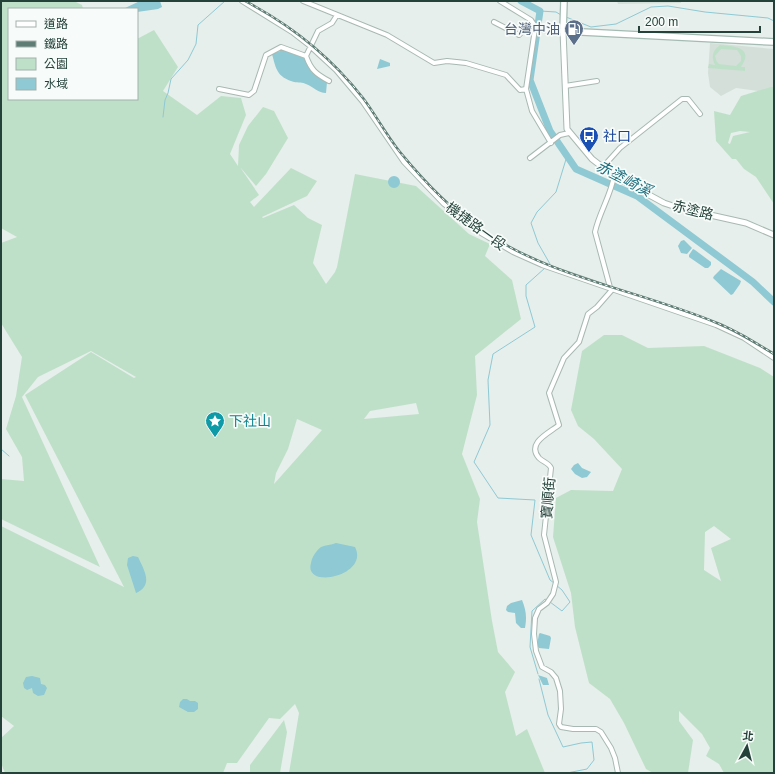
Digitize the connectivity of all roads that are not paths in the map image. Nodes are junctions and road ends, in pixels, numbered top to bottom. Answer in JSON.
{"nodes":[{"id":1,"x":242,"y":1,"type":"edge"},
{"id":2,"x":303,"y":1,"type":"edge"},
{"id":3,"x":500,"y":1,"type":"edge"},
{"id":4,"x":564,"y":1,"type":"edge"},
{"id":5,"x":337,"y":15,"type":"junction"},
{"id":6,"x":494,"y":22,"type":"dead end"},
{"id":7,"x":536,"y":29,"type":"junction"},
{"id":8,"x":563,"y":30,"type":"junction"},
{"id":9,"x":774,"y":42,"type":"edge"},
{"id":10,"x":310,"y":46,"type":"junction"},
{"id":11,"x":306,"y":56,"type":"junction"},
{"id":12,"x":329,"y":81,"type":"dead end"},
{"id":13,"x":597,"y":81,"type":"dead end"},
{"id":14,"x":565,"y":86,"type":"junction"},
{"id":15,"x":526,"y":88,"type":"junction"},
{"id":16,"x":219,"y":89,"type":"dead end"},
{"id":17,"x":700,"y":114,"type":"dead end"},
{"id":18,"x":569,"y":133,"type":"junction"},
{"id":19,"x":551,"y":142,"type":"junction"},
{"id":20,"x":530,"y":158,"type":"dead end"},
{"id":21,"x":602,"y":168,"type":"junction"},
{"id":22,"x":614,"y":178,"type":"junction"},
{"id":23,"x":774,"y":235,"type":"edge"},
{"id":24,"x":610,"y":289,"type":"junction"},
{"id":25,"x":774,"y":358,"type":"edge"},
{"id":26,"x":618,"y":773,"type":"edge"}],
"edges":[{"from":1,"to":10,"type":"street","name":"機捷路一段"},
{"from":2,"to":5,"type":"street"},
{"from":3,"to":7,"type":"street"},
{"from":4,"to":8,"type":"main road"},
{"from":5,"to":10,"type":"street"},
{"from":5,"to":15,"type":"street"},
{"from":6,"to":7,"type":"street"},
{"from":7,"to":8,"type":"street"},
{"from":7,"to":15,"type":"street"},
{"from":8,"to":9,"type":"main road"},
{"from":8,"to":14,"type":"street"},
{"from":10,"to":11,"type":"street"},
{"from":10,"to":24,"type":"street","name":"機捷路一段"},
{"from":11,"to":12,"type":"street"},
{"from":11,"to":16,"type":"street"},
{"from":13,"to":14,"type":"street"},
{"from":14,"to":18,"type":"street"},
{"from":15,"to":19,"type":"street"},
{"from":17,"to":21,"type":"street"},
{"from":18,"to":19,"type":"street"},
{"from":18,"to":21,"type":"street","name":"赤塗路"},
{"from":19,"to":20,"type":"street"},
{"from":21,"to":22,"type":"street","name":"赤塗路"},
{"from":22,"to":23,"type":"street","name":"赤塗路"},
{"from":22,"to":24,"type":"street"},
{"from":24,"to":25,"type":"street","name":"機捷路一段"},
{"from":24,"to":26,"type":"street","name":"寶順街"}]}
